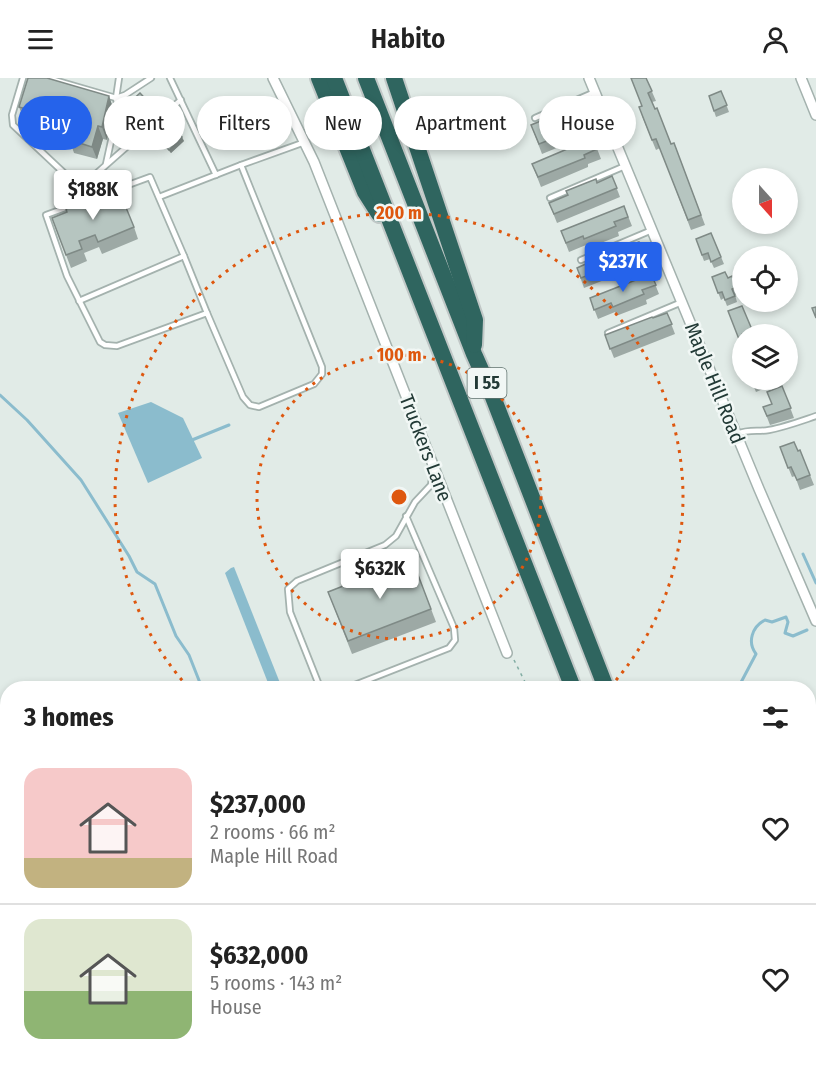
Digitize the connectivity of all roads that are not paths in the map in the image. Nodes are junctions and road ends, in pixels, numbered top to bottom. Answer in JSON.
{"nodes":[{"id":1,"x":23,"y":78,"type":"edge"},
{"id":2,"x":47,"y":78,"type":"edge"},
{"id":3,"x":119,"y":78,"type":"edge"},
{"id":4,"x":151,"y":78,"type":"edge"},
{"id":5,"x":170,"y":78,"type":"edge"},
{"id":6,"x":273,"y":78,"type":"edge"},
{"id":7,"x":319,"y":78,"type":"edge"},
{"id":8,"x":334,"y":78,"type":"edge"},
{"id":9,"x":366,"y":78,"type":"edge"},
{"id":10,"x":394,"y":78,"type":"edge"},
{"id":11,"x":589,"y":78,"type":"edge"},
{"id":12,"x":801,"y":78,"type":"edge"},
{"id":13,"x":595,"y":92,"type":"junction"},
{"id":14,"x":109,"y":96,"type":"edge"},
{"id":15,"x":116,"y":96,"type":"edge"},
{"id":16,"x":122,"y":96,"type":"edge"},
{"id":17,"x":179,"y":96,"type":"edge"},
{"id":18,"x":185,"y":109,"type":"edge"},
{"id":19,"x":816,"y":115,"type":"edge"},
{"id":20,"x":535,"y":118,"type":"dead end"},
{"id":21,"x":304,"y":140,"type":"edge"},
{"id":22,"x":304,"y":142,"type":"edge"},
{"id":23,"x":108,"y":150,"type":"edge"},
{"id":24,"x":122,"y":150,"type":"edge"},
{"id":25,"x":308,"y":150,"type":"edge"},
{"id":26,"x":105,"y":165,"type":"junction"},
{"id":27,"x":241,"y":165,"type":"junction"},
{"id":28,"x":625,"y":166,"type":"junction"},
{"id":29,"x":216,"y":175,"type":"junction"},
{"id":30,"x":80,"y":188,"type":"junction"},
{"id":31,"x":159,"y":197,"type":"junction"},
{"id":32,"x":550,"y":198,"type":"dead end"},
{"id":33,"x":85,"y":200,"type":"junction"},
{"id":34,"x":652,"y":230,"type":"junction"},
{"id":35,"x":183,"y":256,"type":"junction"},
{"id":36,"x":405,"y":258,"type":"junction"},
{"id":37,"x":581,"y":260,"type":"dead end"},
{"id":38,"x":79,"y":301,"type":"junction"},
{"id":39,"x":682,"y":302,"type":"junction"},
{"id":40,"x":207,"y":313,"type":"junction"},
{"id":41,"x":608,"y":333,"type":"edge"},
{"id":42,"x":474,"y":354,"type":"junction"},
{"id":43,"x":816,"y":416,"type":"edge"},
{"id":44,"x":736,"y":434,"type":"junction"},
{"id":45,"x":434,"y":467,"type":"junction"},
{"id":46,"x":406,"y":516,"type":"junction"},
{"id":47,"x":816,"y":621,"type":"edge"},
{"id":48,"x":507,"y":653,"type":"road end"},
{"id":49,"x":317,"y":681,"type":"edge"},
{"id":50,"x":364,"y":681,"type":"edge"},
{"id":51,"x":570,"y":681,"type":"edge"},
{"id":52,"x":603,"y":681,"type":"edge"}],
"edges":[{"from":1,"to":30,"type":"lane"},
{"from":2,"to":14,"type":"lane"},
{"from":3,"to":15,"type":"lane"},
{"from":4,"to":16,"type":"lane"},
{"from":5,"to":17,"type":"lane"},
{"from":6,"to":21,"type":"street","name":"Truckers Lane"},
{"from":7,"to":36,"type":"highway"},
{"from":8,"to":36,"type":"highway","number":"I 55"},
{"from":9,"to":42,"type":"highway","number":"I 55"},
{"from":10,"to":42,"type":"highway"},
{"from":11,"to":13,"type":"street","name":"Maple Hill Road"},
{"from":12,"to":19,"type":"street"},
{"from":13,"to":20,"type":"lane"},
{"from":13,"to":28,"type":"street","name":"Maple Hill Road"},
{"from":18,"to":29,"type":"lane"},
{"from":22,"to":27,"type":"lane"},
{"from":23,"to":26,"type":"lane"},
{"from":24,"to":26,"type":"lane"},
{"from":25,"to":45,"type":"street","name":"Truckers Lane"},
{"from":26,"to":30,"type":"lane"},
{"from":27,"to":29,"type":"lane"},
{"from":27,"to":40,"type":"lane"},
{"from":28,"to":32,"type":"lane"},
{"from":28,"to":34,"type":"street","name":"Maple Hill Road"},
{"from":29,"to":31,"type":"lane"},
{"from":30,"to":33,"type":"lane"},
{"from":31,"to":33,"type":"lane"},
{"from":31,"to":35,"type":"lane"},
{"from":33,"to":38,"type":"lane"},
{"from":34,"to":37,"type":"lane"},
{"from":34,"to":39,"type":"street","name":"Maple Hill Road"},
{"from":35,"to":38,"type":"lane"},
{"from":35,"to":40,"type":"lane"},
{"from":36,"to":51,"type":"highway","number":"I 55"},
{"from":38,"to":40,"type":"lane"},
{"from":39,"to":41,"type":"lane"},
{"from":39,"to":44,"type":"street","name":"Maple Hill Road"},
{"from":42,"to":52,"type":"highway","number":"I 55"},
{"from":43,"to":44,"type":"lane"},
{"from":44,"to":47,"type":"street","name":"Maple Hill Road"},
{"from":45,"to":46,"type":"lane"},
{"from":45,"to":48,"type":"street","name":"Truckers Lane"},
{"from":46,"to":49,"type":"lane"},
{"from":46,"to":50,"type":"lane"}]}
